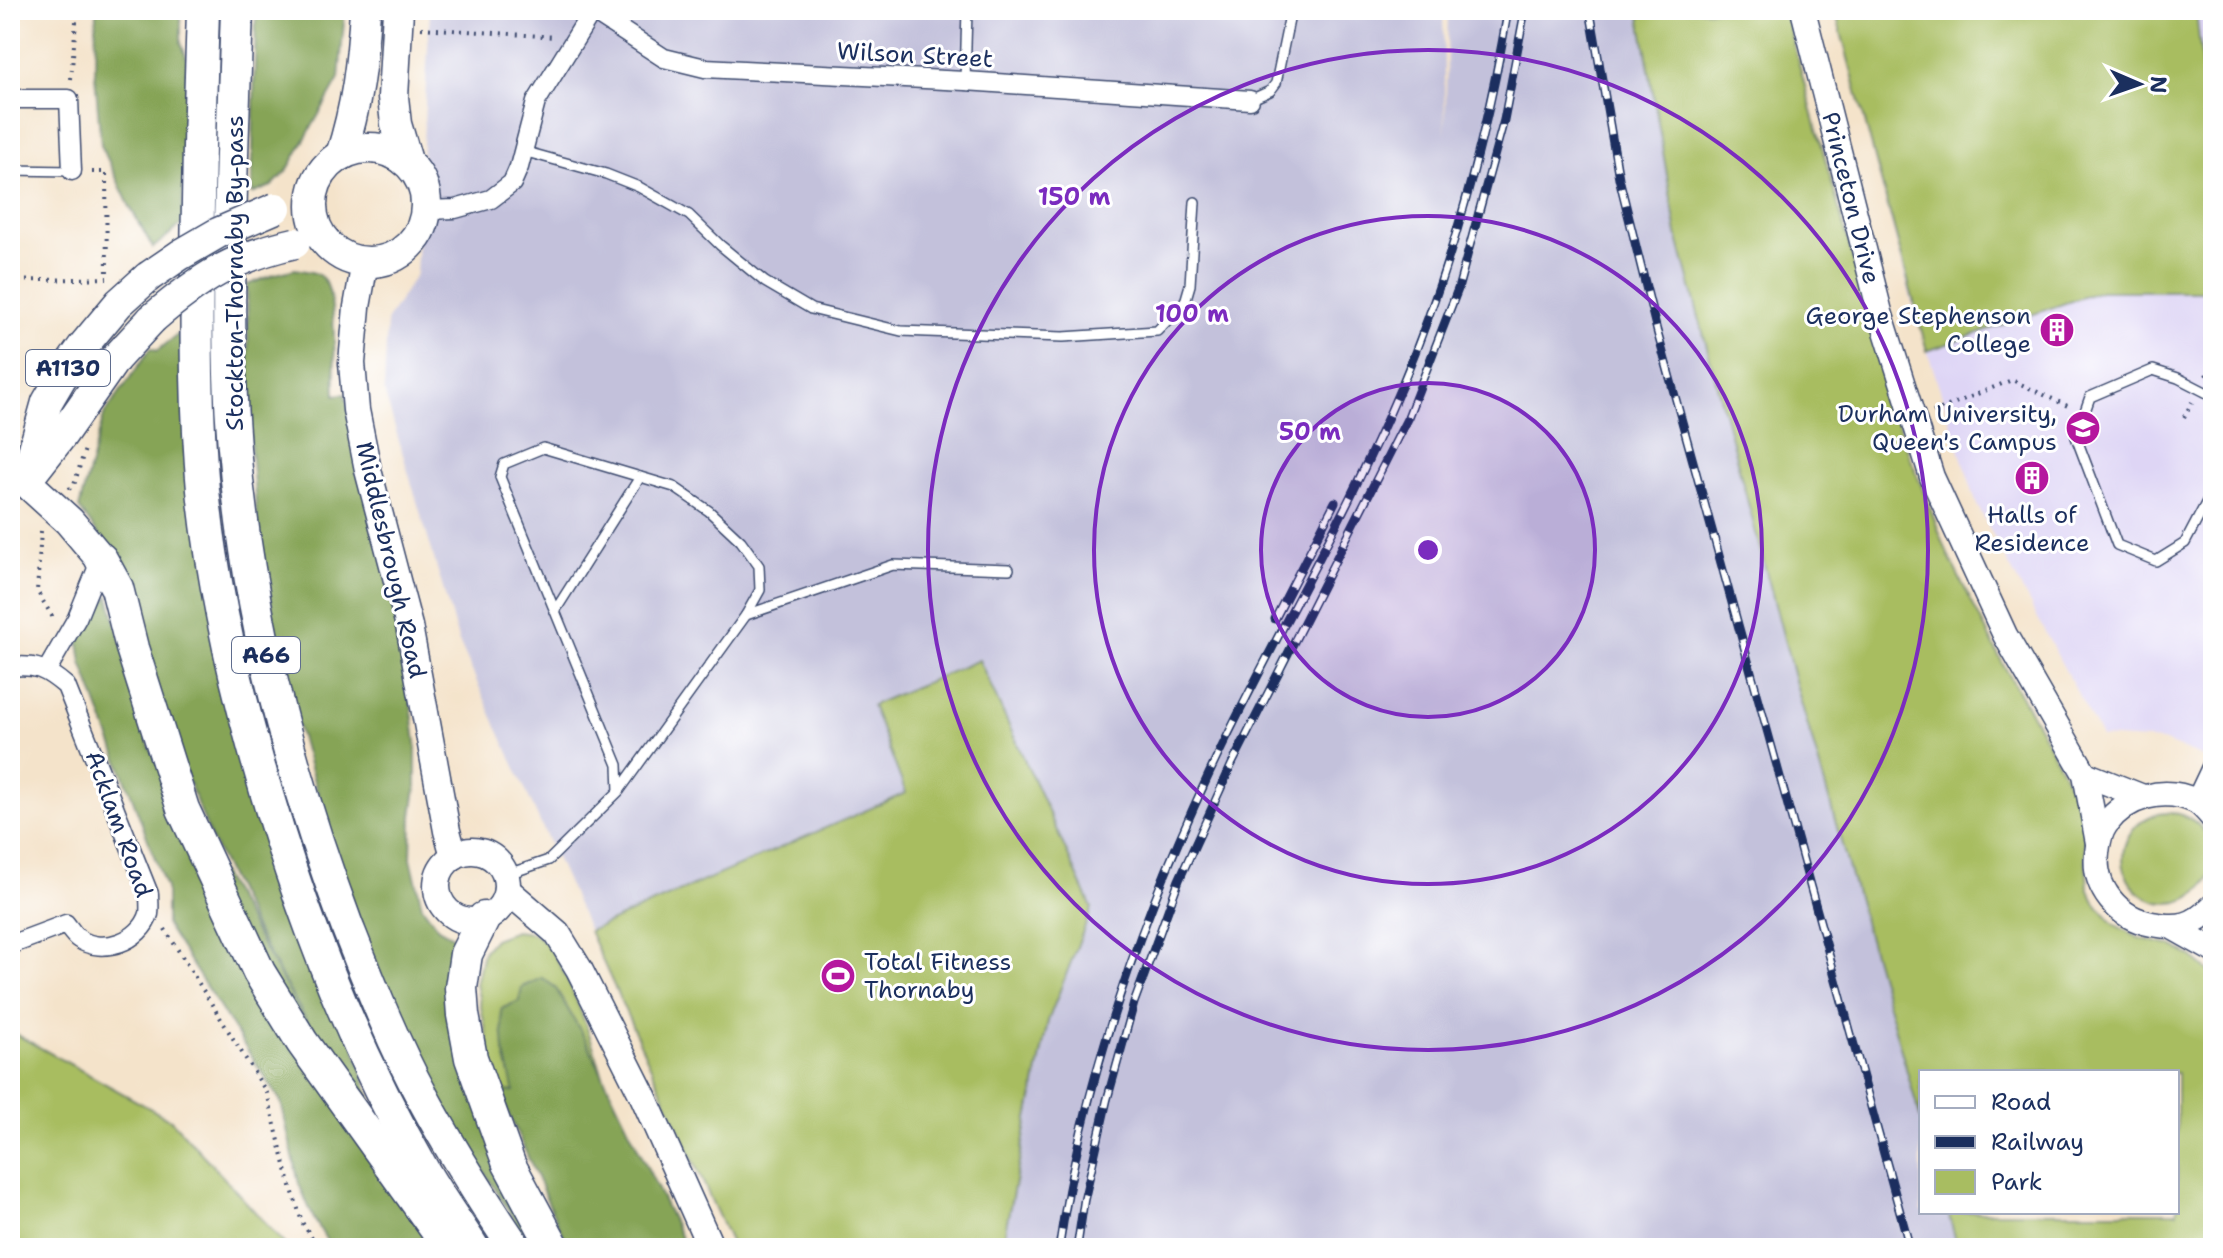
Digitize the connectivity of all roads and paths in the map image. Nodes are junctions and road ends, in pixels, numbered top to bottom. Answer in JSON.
{"nodes":[{"id":1,"x":77,"y":10,"type":"edge"},
{"id":2,"x":203,"y":10,"type":"edge"},
{"id":3,"x":237,"y":10,"type":"edge"},
{"id":4,"x":365,"y":10,"type":"edge"},
{"id":5,"x":593,"y":10,"type":"edge"},
{"id":6,"x":967,"y":10,"type":"edge"},
{"id":7,"x":1291,"y":10,"type":"edge"},
{"id":8,"x":1803,"y":10,"type":"edge"},
{"id":9,"x":407,"y":19,"type":"edge"},
{"id":10,"x":575,"y":38,"type":"junction"},
{"id":11,"x":965,"y":81,"type":"junction"},
{"id":12,"x":10,"y":99,"type":"edge"},
{"id":13,"x":69,"y":99,"type":"junction"},
{"id":14,"x":1250,"y":100,"type":"joint"},
{"id":15,"x":523,"y":151,"type":"junction"},
{"id":16,"x":341,"y":155,"type":"junction"},
{"id":17,"x":407,"y":161,"type":"junction"},
{"id":18,"x":10,"y":170,"type":"edge"},
{"id":19,"x":72,"y":171,"type":"joint"},
{"id":20,"x":316,"y":185,"type":"junction"},
{"id":21,"x":1195,"y":202,"type":"dead end"},
{"id":22,"x":426,"y":210,"type":"junction"},
{"id":23,"x":333,"y":249,"type":"junction"},
{"id":24,"x":365,"y":262,"type":"junction"},
{"id":25,"x":107,"y":278,"type":"dead end"},
{"id":26,"x":10,"y":281,"type":"edge"},
{"id":27,"x":2213,"y":396,"type":"edge"},
{"id":28,"x":2085,"y":414,"type":"junction"},
{"id":29,"x":1914,"y":420,"type":"junction"},
{"id":30,"x":640,"y":477,"type":"junction"},
{"id":31,"x":18,"y":487,"type":"edge"},
{"id":32,"x":2213,"y":490,"type":"edge"},
{"id":33,"x":50,"y":505,"type":"junction"},
{"id":34,"x":101,"y":559,"type":"junction"},
{"id":35,"x":1009,"y":569,"type":"dead end"},
{"id":36,"x":555,"y":611,"type":"junction"},
{"id":37,"x":746,"y":615,"type":"junction"},
{"id":38,"x":65,"y":637,"type":"junction"},
{"id":39,"x":10,"y":667,"type":"edge"},
{"id":40,"x":47,"y":670,"type":"junction"},
{"id":41,"x":2213,"y":763,"type":"edge"},
{"id":42,"x":2085,"y":774,"type":"junction"},
{"id":43,"x":619,"y":791,"type":"junction"},
{"id":44,"x":2143,"y":797,"type":"junction"},
{"id":45,"x":2204,"y":809,"type":"edge"},
{"id":46,"x":2098,"y":843,"type":"junction"},
{"id":47,"x":454,"y":856,"type":"junction"},
{"id":48,"x":506,"y":883,"type":"junction"},
{"id":49,"x":2213,"y":906,"type":"edge"},
{"id":50,"x":484,"y":918,"type":"junction"},
{"id":51,"x":162,"y":924,"type":"dead end"},
{"id":52,"x":2174,"y":928,"type":"junction"},
{"id":53,"x":10,"y":945,"type":"edge"},
{"id":54,"x":2213,"y":950,"type":"edge"},
{"id":55,"x":318,"y":1248,"type":"edge"},
{"id":56,"x":450,"y":1248,"type":"edge"},
{"id":57,"x":473,"y":1248,"type":"edge"},
{"id":58,"x":515,"y":1248,"type":"edge"},
{"id":59,"x":554,"y":1248,"type":"edge"},
{"id":60,"x":711,"y":1248,"type":"edge"}],
"edges":[{"from":1,"to":13,"type":"path"},
{"from":2,"to":57,"type":"highway","name":"Stockton-Thornaby By-pass","number":"A66"},
{"from":3,"to":58,"type":"highway","name":"Stockton-Thornaby By-pass","number":"A66"},
{"from":4,"to":16,"type":"main road","number":"A1130"},
{"from":5,"to":10,"type":"street"},
{"from":5,"to":11,"type":"street","name":"Wilson Street"},
{"from":6,"to":11,"type":"lane"},
{"from":7,"to":14,"type":"lane"},
{"from":8,"to":29,"type":"street","name":"Princeton Drive"},
{"from":9,"to":10,"type":"path"},
{"from":9,"to":17,"type":"main road"},
{"from":10,"to":15,"type":"street"},
{"from":11,"to":14,"type":"street","name":"Wilson Street"},
{"from":12,"to":13,"type":"street"},
{"from":13,"to":19,"type":"street"},
{"from":15,"to":21,"type":"lane"},
{"from":15,"to":22,"type":"street"},
{"from":16,"to":17,"type":"main road"},
{"from":16,"to":20,"type":"main road","number":"A1130"},
{"from":17,"to":22,"type":"main road"},
{"from":18,"to":19,"type":"lane"},
{"from":20,"to":23,"type":"main road"},
{"from":20,"to":31,"type":"main road","number":"A1130","bridge":true},
{"from":22,"to":24,"type":"main road"},
{"from":23,"to":24,"type":"main road","number":"A1130"},
{"from":23,"to":31,"type":"main road","number":"A1130","bridge":true},
{"from":24,"to":47,"type":"main road","name":"Middlesbrough Road"},
{"from":25,"to":26,"type":"path"},
{"from":27,"to":28,"type":"lane"},
{"from":28,"to":29,"type":"path"},
{"from":28,"to":32,"type":"lane"},
{"from":29,"to":42,"type":"street","name":"Princeton Drive"},
{"from":30,"to":36,"type":"lane"},
{"from":30,"to":36,"type":"lane"},
{"from":30,"to":37,"type":"lane"},
{"from":31,"to":33,"type":"main road"},
{"from":33,"to":34,"type":"main road"},
{"from":33,"to":38,"type":"path"},
{"from":34,"to":38,"type":"street"},
{"from":34,"to":56,"type":"highway"},
{"from":35,"to":37,"type":"lane"},
{"from":36,"to":43,"type":"lane"},
{"from":37,"to":43,"type":"lane"},
{"from":38,"to":40,"type":"street"},
{"from":39,"to":40,"type":"street"},
{"from":40,"to":53,"type":"street","name":"Acklam Road"},
{"from":41,"to":45,"type":"street"},
{"from":42,"to":44,"type":"street"},
{"from":42,"to":46,"type":"street","name":"Princeton Drive"},
{"from":43,"to":48,"type":"lane"},
{"from":44,"to":45,"type":"street"},
{"from":44,"to":46,"type":"street"},
{"from":46,"to":52,"type":"street","name":"Princeton Drive"},
{"from":47,"to":48,"type":"main road"},
{"from":47,"to":50,"type":"main road"},
{"from":48,"to":50,"type":"main road"},
{"from":48,"to":60,"type":"main road"},
{"from":49,"to":52,"type":"street"},
{"from":50,"to":59,"type":"highway"},
{"from":51,"to":55,"type":"path"},
{"from":52,"to":54,"type":"street"}]}
